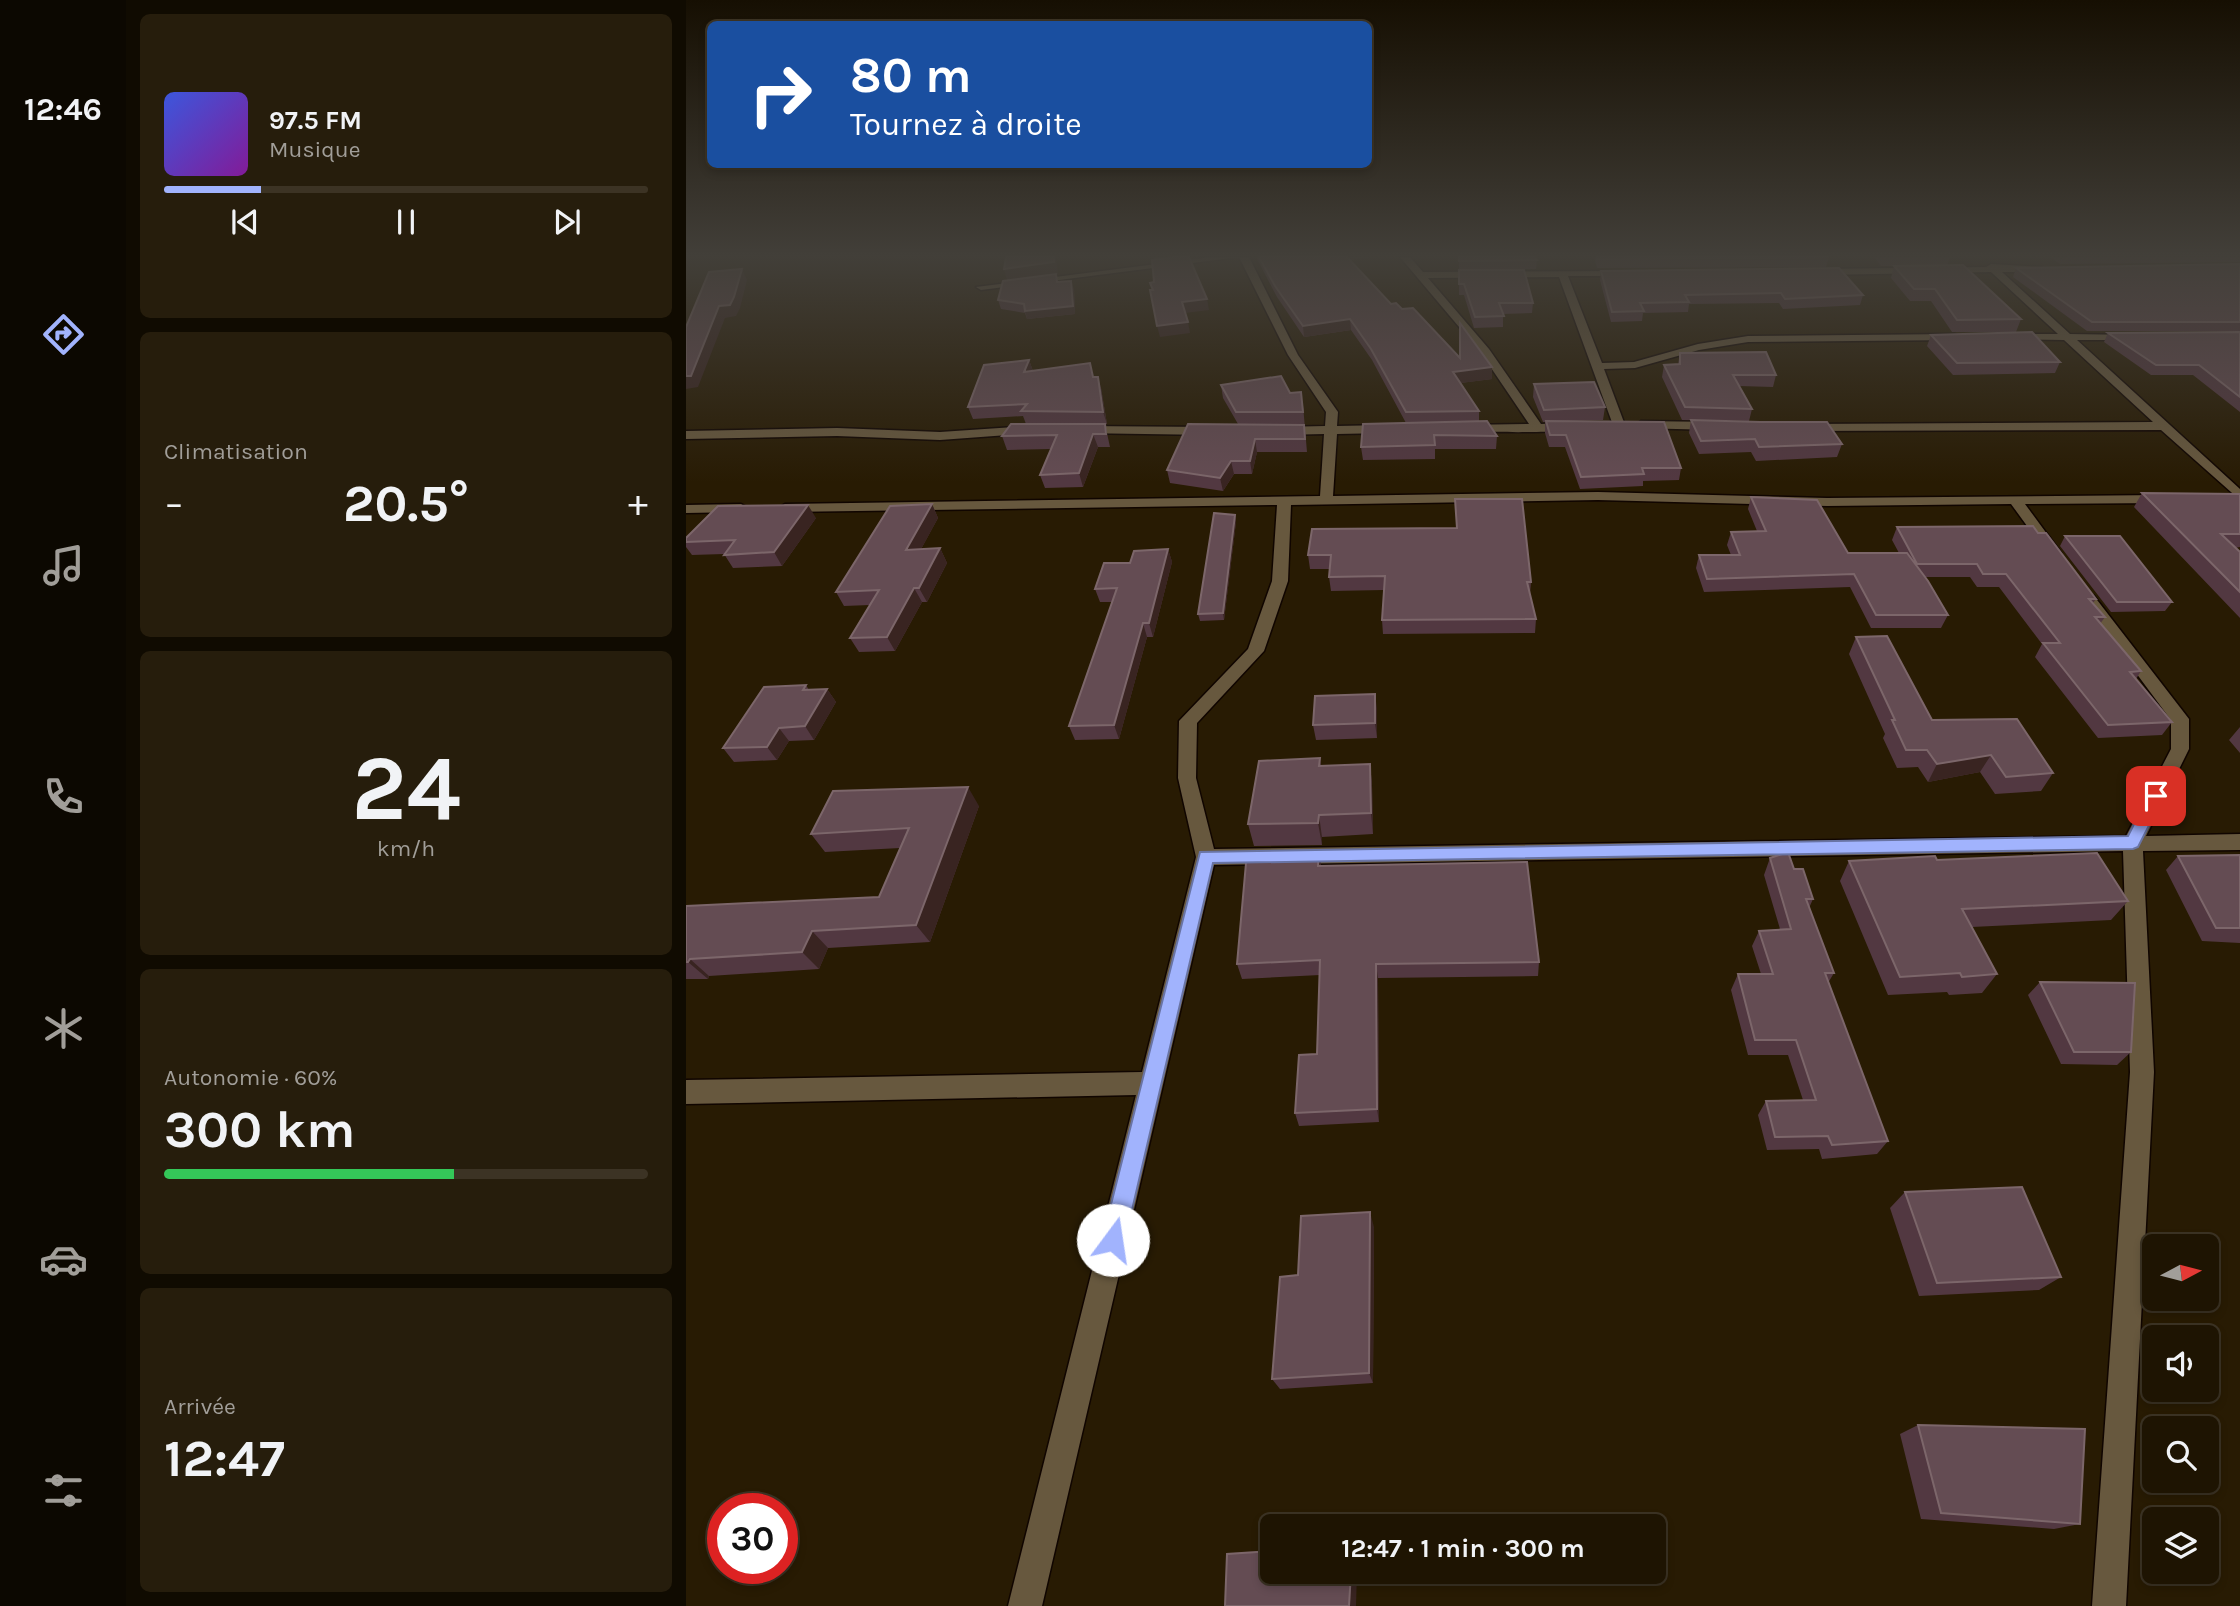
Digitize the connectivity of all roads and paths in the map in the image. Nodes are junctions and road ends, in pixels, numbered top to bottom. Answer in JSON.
{"nodes":[{"id":1,"x":1281,"y":332,"type":"edge"},
{"id":2,"x":1469,"y":332,"type":"edge"},
{"id":3,"x":1583,"y":332,"type":"edge"},
{"id":4,"x":2062,"y":332,"type":"edge"},
{"id":5,"x":1970,"y":337,"type":"edge"},
{"id":6,"x":1998,"y":337,"type":"edge"},
{"id":7,"x":2068,"y":337,"type":"junction"},
{"id":8,"x":2144,"y":337,"type":"edge"},
{"id":9,"x":1600,"y":366,"type":"junction"},
{"id":10,"x":1727,"y":426,"type":"edge"},
{"id":11,"x":2165,"y":426,"type":"junction"},
{"id":12,"x":1579,"y":427,"type":"edge"},
{"id":13,"x":1457,"y":428,"type":"edge"},
{"id":14,"x":1795,"y":428,"type":"edge"},
{"id":15,"x":1402,"y":429,"type":"edge"},
{"id":16,"x":1539,"y":429,"type":"junction"},
{"id":17,"x":1043,"y":430,"type":"edge"},
{"id":18,"x":1069,"y":430,"type":"edge"},
{"id":19,"x":1333,"y":430,"type":"junction"},
{"id":20,"x":1231,"y":431,"type":"edge"},
{"id":21,"x":1270,"y":431,"type":"edge"},
{"id":22,"x":686,"y":435,"type":"edge"},
{"id":23,"x":2236,"y":498,"type":"edge"},
{"id":24,"x":2174,"y":499,"type":"edge"},
{"id":25,"x":2015,"y":500,"type":"junction"},
{"id":26,"x":1326,"y":501,"type":"junction"},
{"id":27,"x":1284,"y":502,"type":"junction"},
{"id":28,"x":686,"y":509,"type":"edge"},
{"id":29,"x":2133,"y":842,"type":"junction"},
{"id":30,"x":2240,"y":842,"type":"edge"},
{"id":31,"x":1206,"y":857,"type":"junction"},
{"id":32,"x":1151,"y":1083,"type":"junction"},
{"id":33,"x":686,"y":1092,"type":"edge"},
{"id":34,"x":1025,"y":1606,"type":"edge"},
{"id":35,"x":2109,"y":1606,"type":"edge"}],
"edges":[{"from":1,"to":19,"type":"street"},
{"from":2,"to":16,"type":"street"},
{"from":3,"to":9,"type":"street"},
{"from":4,"to":7,"type":"street"},
{"from":5,"to":9,"type":"street"},
{"from":6,"to":7,"type":"street"},
{"from":7,"to":8,"type":"street"},
{"from":7,"to":11,"type":"street"},
{"from":9,"to":10,"type":"street"},
{"from":11,"to":14,"type":"street"},
{"from":11,"to":23,"type":"street"},
{"from":12,"to":16,"type":"street"},
{"from":13,"to":16,"type":"street"},
{"from":15,"to":19,"type":"street"},
{"from":17,"to":22,"type":"street"},
{"from":18,"to":20,"type":"street"},
{"from":19,"to":21,"type":"street"},
{"from":19,"to":26,"type":"street"},
{"from":24,"to":25,"type":"street"},
{"from":25,"to":26,"type":"street"},
{"from":25,"to":29,"type":"street"},
{"from":26,"to":27,"type":"street"},
{"from":27,"to":28,"type":"street"},
{"from":27,"to":31,"type":"street"},
{"from":29,"to":30,"type":"street"},
{"from":29,"to":31,"type":"street"},
{"from":29,"to":35,"type":"street"},
{"from":31,"to":32,"type":"street"},
{"from":32,"to":33,"type":"street"},
{"from":32,"to":34,"type":"street"}]}
